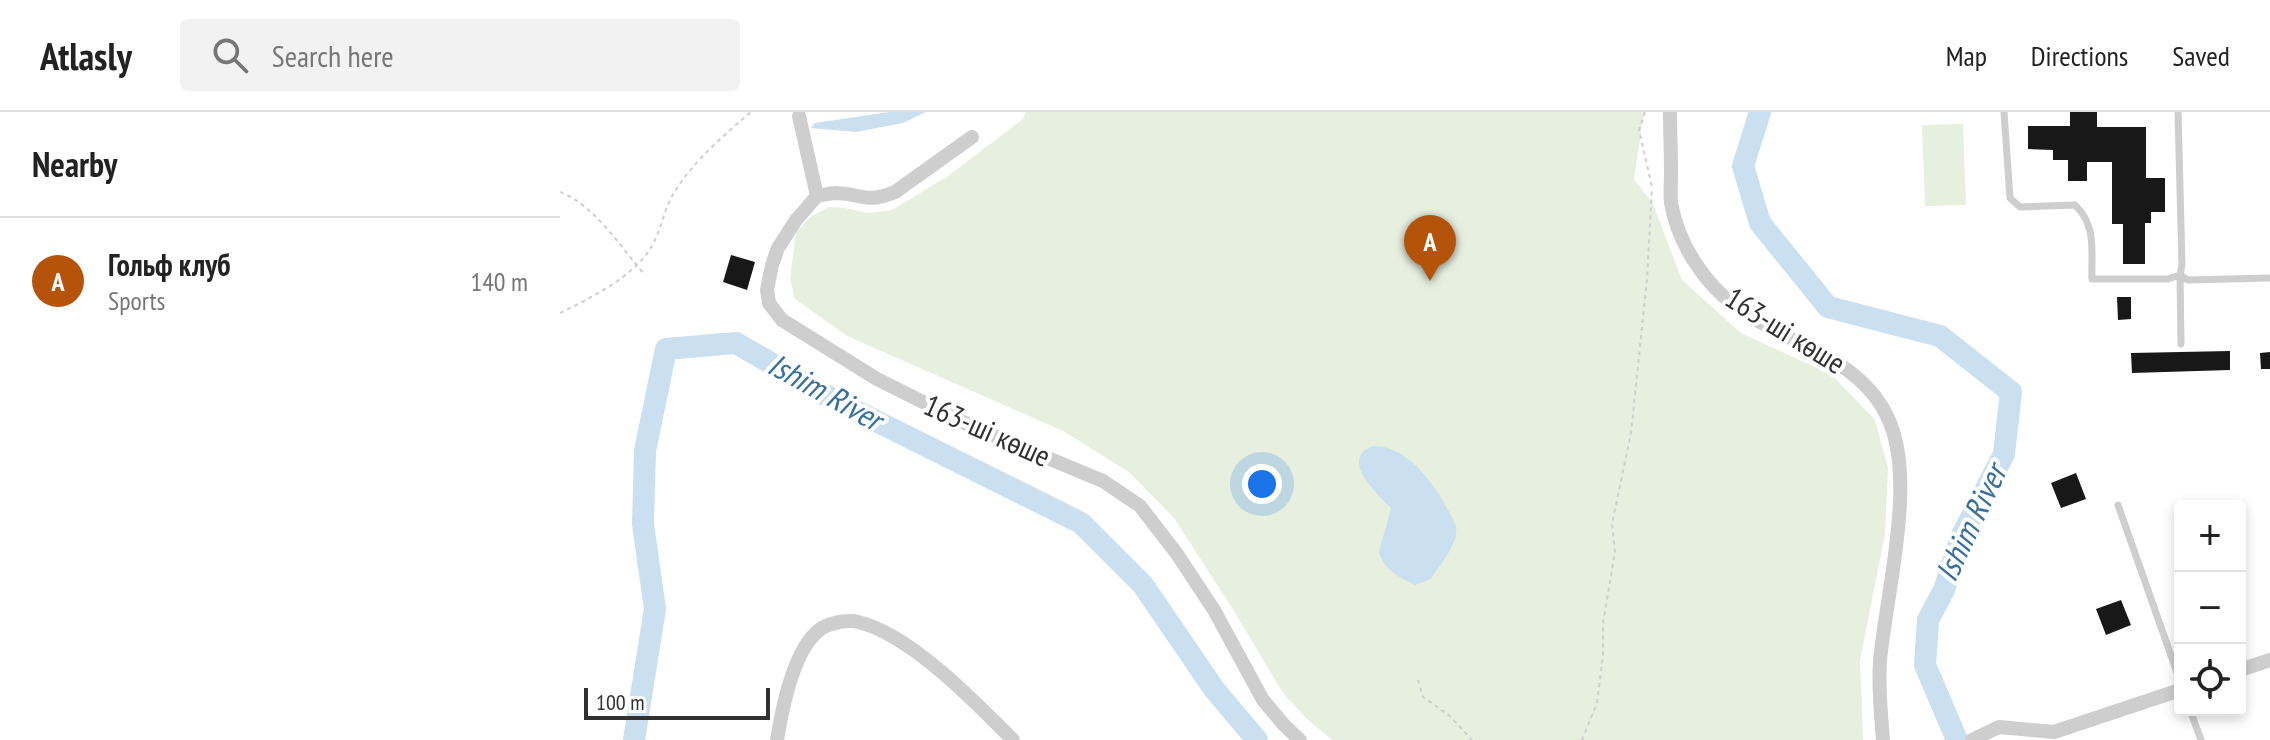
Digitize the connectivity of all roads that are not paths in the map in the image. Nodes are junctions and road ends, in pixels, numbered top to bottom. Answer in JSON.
{"nodes":[{"id":1,"x":1670,"y":112,"type":"edge"},
{"id":2,"x":2004,"y":112,"type":"edge"},
{"id":3,"x":2178,"y":112,"type":"edge"},
{"id":4,"x":796,"y":113,"type":"edge"},
{"id":5,"x":972,"y":137,"type":"dead end"},
{"id":6,"x":817,"y":196,"type":"junction"},
{"id":7,"x":2180,"y":275,"type":"junction"},
{"id":8,"x":2270,"y":278,"type":"edge"},
{"id":9,"x":2181,"y":344,"type":"dead end"},
{"id":10,"x":2118,"y":505,"type":"dead end"},
{"id":11,"x":2270,"y":660,"type":"edge"},
{"id":12,"x":2174,"y":664,"type":"edge"},
{"id":13,"x":2246,"y":668,"type":"edge"},
{"id":14,"x":2174,"y":692,"type":"edge"},
{"id":15,"x":2192,"y":716,"type":"edge"},
{"id":16,"x":1975,"y":738,"type":"edge"},
{"id":17,"x":777,"y":740,"type":"edge"},
{"id":18,"x":1013,"y":740,"type":"edge"},
{"id":19,"x":1300,"y":740,"type":"edge"},
{"id":20,"x":1883,"y":740,"type":"edge"},
{"id":21,"x":2201,"y":740,"type":"edge"}],
"edges":[{"from":1,"to":20,"type":"street","name":"163-ші көше"},
{"from":2,"to":7,"type":"lane"},
{"from":3,"to":7,"type":"lane"},
{"from":4,"to":6,"type":"street"},
{"from":5,"to":6,"type":"street"},
{"from":6,"to":19,"type":"street","name":"163-ші көше"},
{"from":7,"to":8,"type":"lane"},
{"from":7,"to":9,"type":"lane"},
{"from":10,"to":12,"type":"lane"},
{"from":11,"to":13,"type":"street"},
{"from":14,"to":16,"type":"street"},
{"from":15,"to":21,"type":"lane"},
{"from":17,"to":18,"type":"street"}]}
